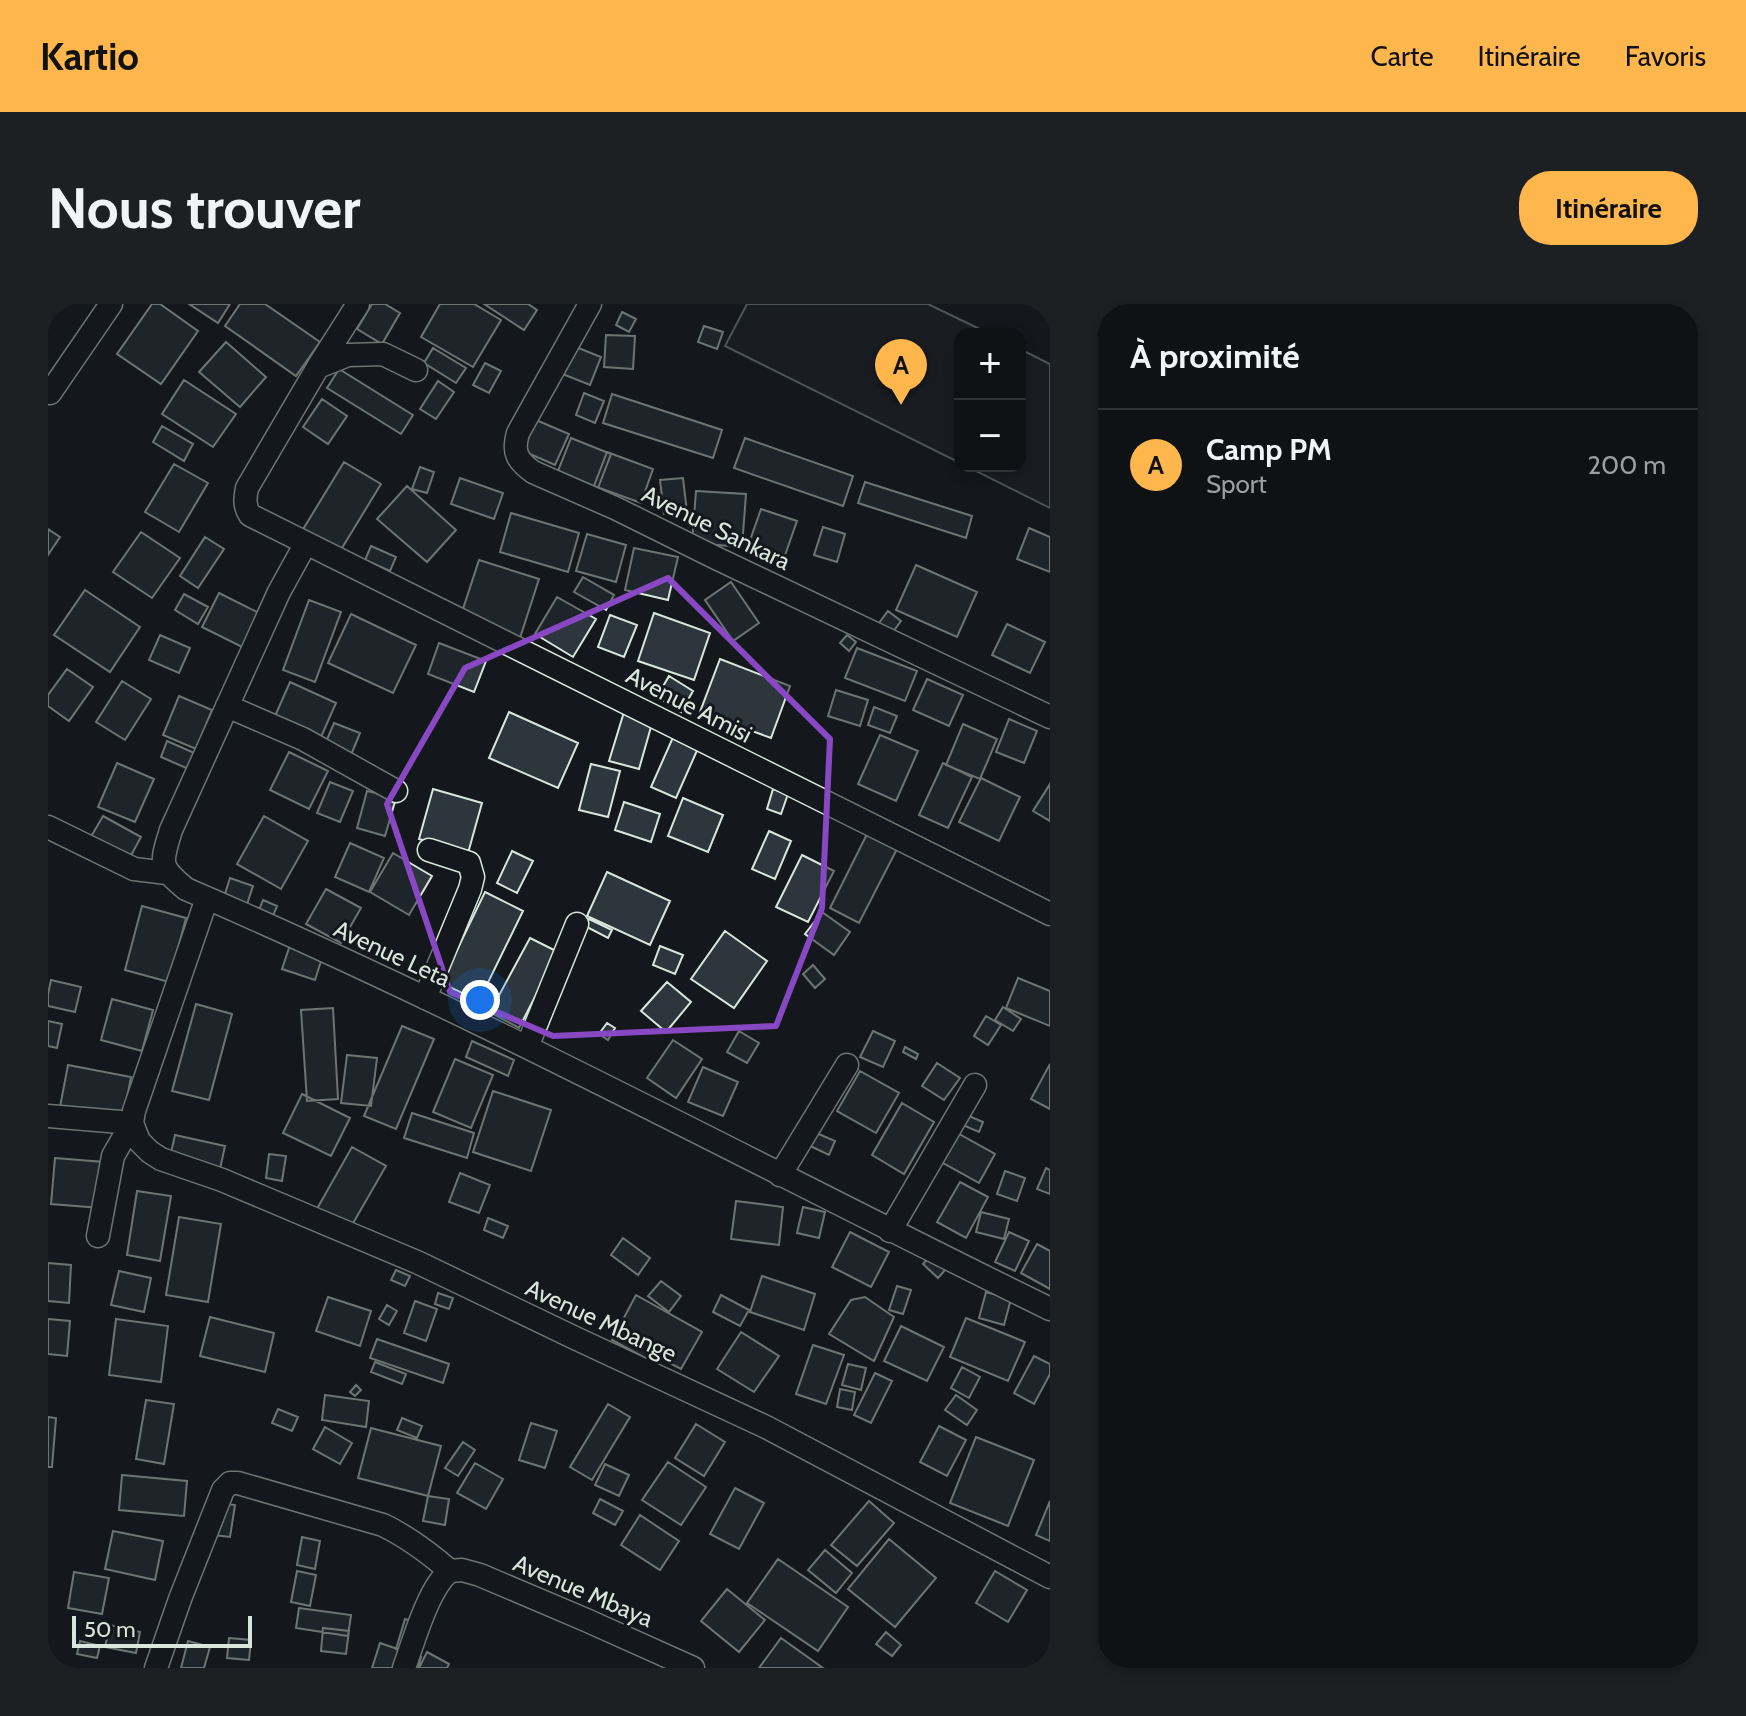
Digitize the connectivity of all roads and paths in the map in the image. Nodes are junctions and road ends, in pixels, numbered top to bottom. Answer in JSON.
{"nodes":[{"id":1,"x":111,"y":304,"type":"edge"},
{"id":2,"x":358,"y":304,"type":"edge"},
{"id":3,"x":590,"y":304,"type":"edge"},
{"id":4,"x":318,"y":367,"type":"junction"},
{"id":5,"x":416,"y":370,"type":"dead end"},
{"id":6,"x":50,"y":393,"type":"edge"},
{"id":7,"x":306,"y":543,"type":"junction"},
{"id":8,"x":227,"y":706,"type":"junction"},
{"id":9,"x":1050,"y":717,"type":"edge"},
{"id":10,"x":396,"y":791,"type":"dead end"},
{"id":11,"x":48,"y":827,"type":"edge"},
{"id":12,"x":429,"y":850,"type":"dead end"},
{"id":13,"x":167,"y":873,"type":"junction"},
{"id":14,"x":207,"y":898,"type":"junction"},
{"id":15,"x":1050,"y":914,"type":"edge"},
{"id":16,"x":577,"y":924,"type":"dead end"},
{"id":17,"x":425,"y":998,"type":"junction"},
{"id":18,"x":527,"y":1047,"type":"junction"},
{"id":19,"x":847,"y":1065,"type":"dead end"},
{"id":20,"x":975,"y":1085,"type":"dead end"},
{"id":21,"x":48,"y":1116,"type":"edge"},
{"id":22,"x":132,"y":1123,"type":"junction"},
{"id":23,"x":780,"y":1175,"type":"junction"},
{"id":24,"x":890,"y":1231,"type":"junction"},
{"id":25,"x":98,"y":1236,"type":"dead end"},
{"id":26,"x":1050,"y":1309,"type":"edge"},
{"id":27,"x":450,"y":1571,"type":"junction"},
{"id":28,"x":1050,"y":1577,"type":"edge"},
{"id":29,"x":156,"y":1668,"type":"edge"},
{"id":30,"x":404,"y":1668,"type":"edge"},
{"id":31,"x":693,"y":1668,"type":"edge"}],
"edges":[{"from":1,"to":6,"type":"street"},
{"from":2,"to":4,"type":"street","name":"Avenue Amisi"},
{"from":3,"to":9,"type":"street","name":"Avenue Sankara"},
{"from":4,"to":5,"type":"street"},
{"from":4,"to":7,"type":"street","name":"Avenue Amisi"},
{"from":7,"to":8,"type":"street"},
{"from":7,"to":15,"type":"street","name":"Avenue Amisi"},
{"from":8,"to":10,"type":"street"},
{"from":8,"to":13,"type":"street"},
{"from":11,"to":13,"type":"street"},
{"from":12,"to":17,"type":"street"},
{"from":13,"to":14,"type":"street","name":"Avenue Leta"},
{"from":14,"to":17,"type":"street","name":"Avenue Leta"},
{"from":14,"to":22,"type":"street"},
{"from":16,"to":18,"type":"street"},
{"from":17,"to":18,"type":"street","name":"Avenue Leta"},
{"from":18,"to":23,"type":"street","name":"Avenue Leta"},
{"from":19,"to":23,"type":"street"},
{"from":20,"to":24,"type":"street"},
{"from":21,"to":22,"type":"street"},
{"from":22,"to":25,"type":"street"},
{"from":22,"to":28,"type":"street","name":"Avenue Mbange"},
{"from":23,"to":24,"type":"street","name":"Avenue Leta"},
{"from":24,"to":26,"type":"street","name":"Avenue Leta"},
{"from":27,"to":29,"type":"street"},
{"from":27,"to":30,"type":"street"},
{"from":27,"to":31,"type":"street","name":"Avenue Mbaya"}]}
